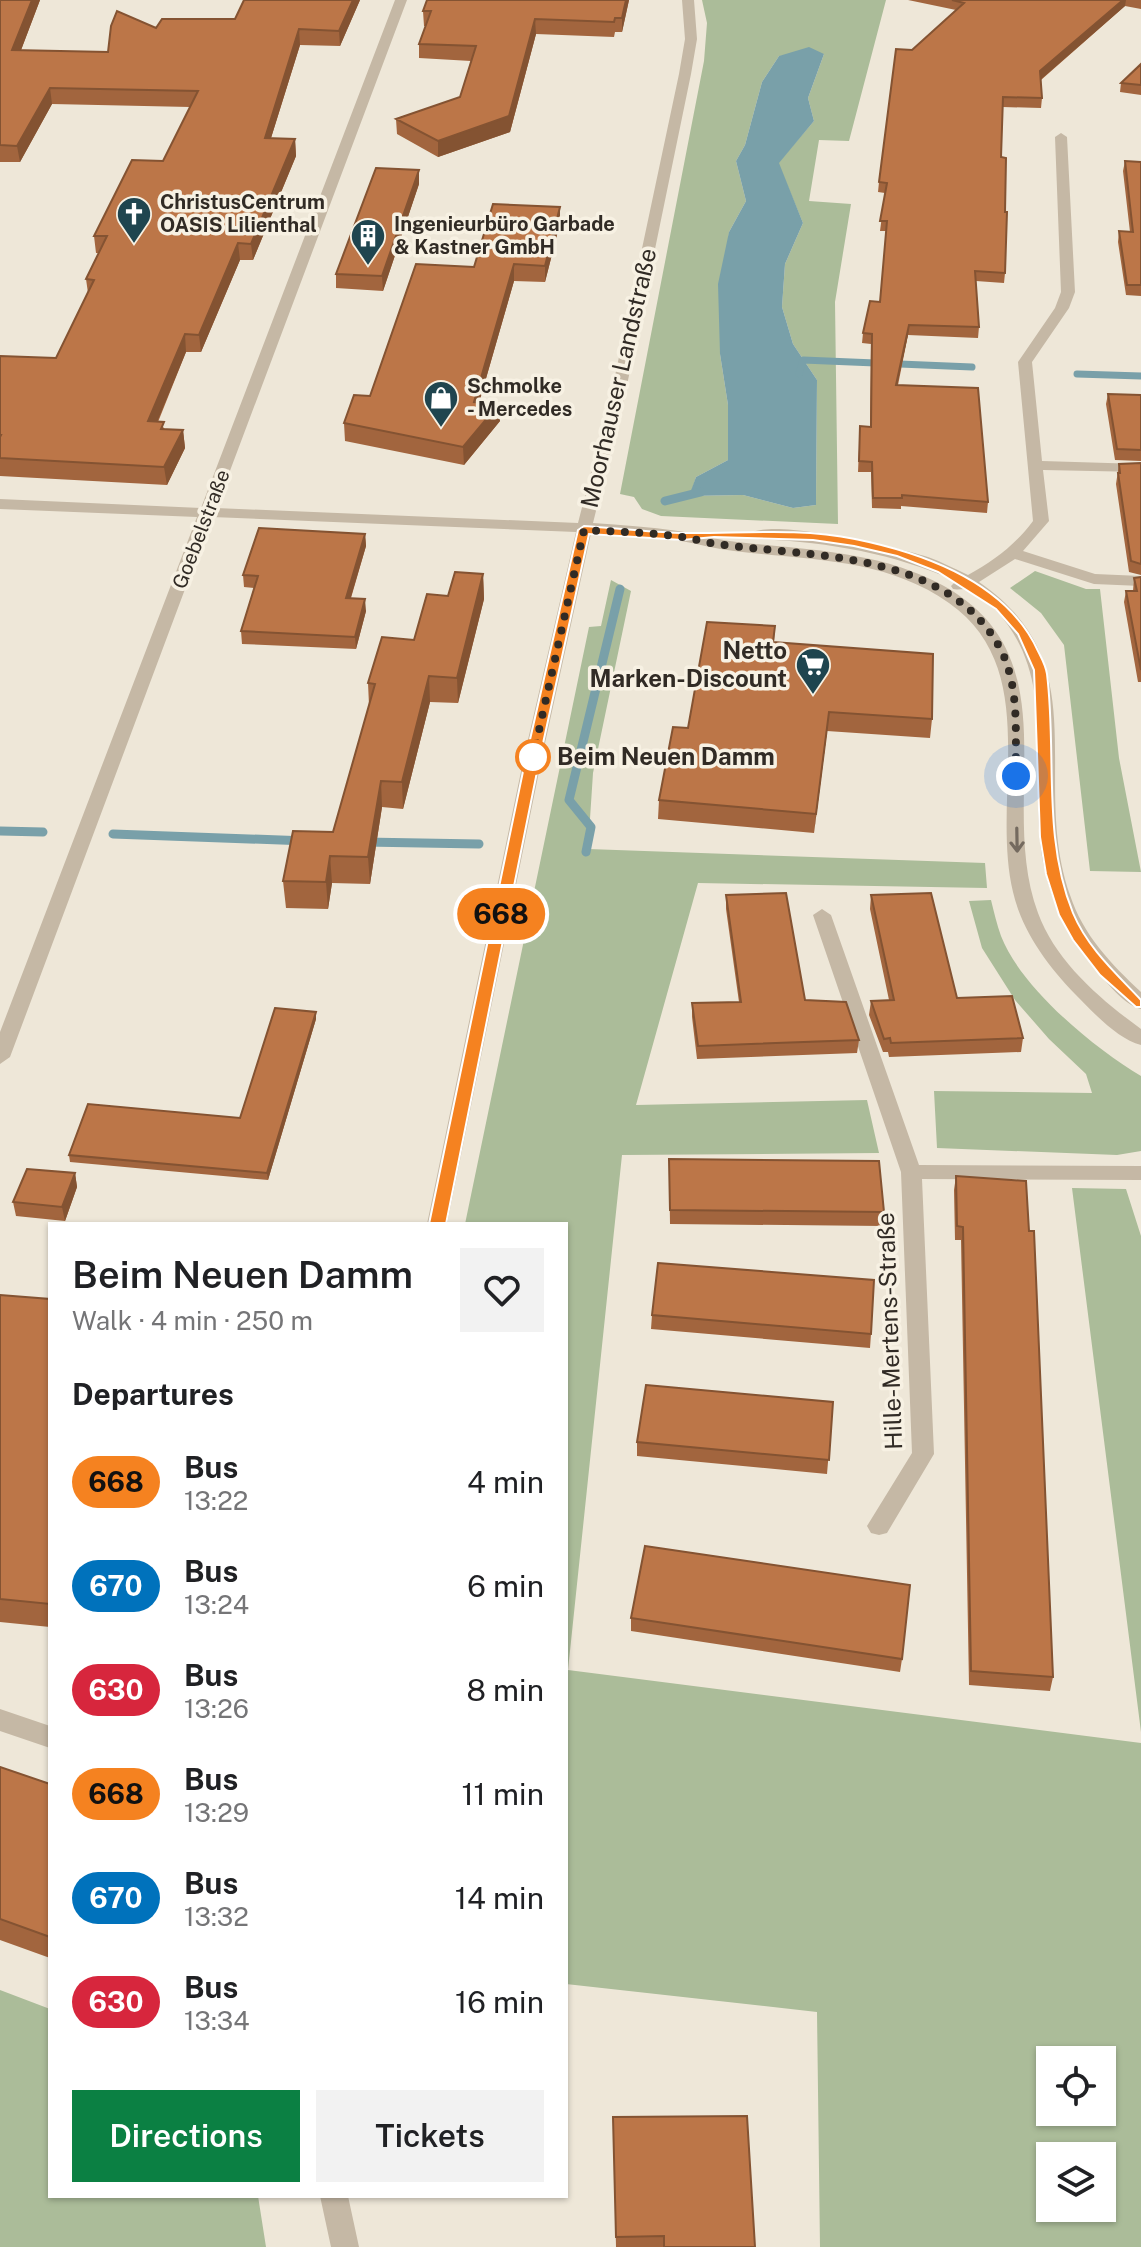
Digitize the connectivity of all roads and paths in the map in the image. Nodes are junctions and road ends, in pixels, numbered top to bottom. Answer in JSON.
{"nodes":[{"id":1,"x":401,"y":0,"type":"edge"},
{"id":2,"x":688,"y":0,"type":"edge"},
{"id":3,"x":1061,"y":137,"type":"dead end"},
{"id":4,"x":1037,"y":465,"type":"junction"},
{"id":5,"x":1141,"y":468,"type":"edge"},
{"id":6,"x":0,"y":504,"type":"edge"},
{"id":7,"x":208,"y":511,"type":"junction"},
{"id":8,"x":584,"y":530,"type":"junction"},
{"id":9,"x":682,"y":537,"type":"junction"},
{"id":10,"x":1013,"y":553,"type":"junction"},
{"id":11,"x":1141,"y":581,"type":"edge"},
{"id":12,"x":966,"y":582,"type":"junction"},
{"id":13,"x":944,"y":593,"type":"junction"},
{"id":14,"x":822,"y":915,"type":"dead end"},
{"id":15,"x":1141,"y":1003,"type":"edge"},
{"id":16,"x":1141,"y":1039,"type":"edge"},
{"id":17,"x":0,"y":1057,"type":"edge"},
{"id":18,"x":911,"y":1172,"type":"junction"},
{"id":19,"x":1141,"y":1173,"type":"edge"},
{"id":20,"x":437,"y":1222,"type":"edge"},
{"id":21,"x":879,"y":1526,"type":"dead end"},
{"id":22,"x":0,"y":1720,"type":"edge"},
{"id":23,"x":48,"y":1736,"type":"edge"},
{"id":24,"x":334,"y":2198,"type":"edge"},
{"id":25,"x":345,"y":2247,"type":"edge"}],
"edges":[{"from":1,"to":7,"type":"street","name":"Goebelstraße"},
{"from":2,"to":8,"type":"street","name":"Moorhauser Landstraße"},
{"from":3,"to":4,"type":"street"},
{"from":4,"to":5,"type":"street"},
{"from":4,"to":10,"type":"street"},
{"from":6,"to":7,"type":"street"},
{"from":7,"to":8,"type":"street"},
{"from":7,"to":17,"type":"street","name":"Goebelstraße"},
{"from":8,"to":9,"type":"street"},
{"from":8,"to":20,"type":"street","name":"Moorhauser Landstraße"},
{"from":9,"to":12,"type":"street"},
{"from":9,"to":13,"type":"street"},
{"from":10,"to":11,"type":"street"},
{"from":10,"to":12,"type":"street"},
{"from":12,"to":13,"type":"street"},
{"from":12,"to":15,"type":"street"},
{"from":13,"to":16,"type":"street","one_way":true},
{"from":14,"to":18,"type":"street","name":"Hille-Mertens-Straße"},
{"from":18,"to":19,"type":"street"},
{"from":18,"to":21,"type":"street","name":"Hille-Mertens-Straße"},
{"from":22,"to":23,"type":"street"},
{"from":24,"to":25,"type":"street"}]}
